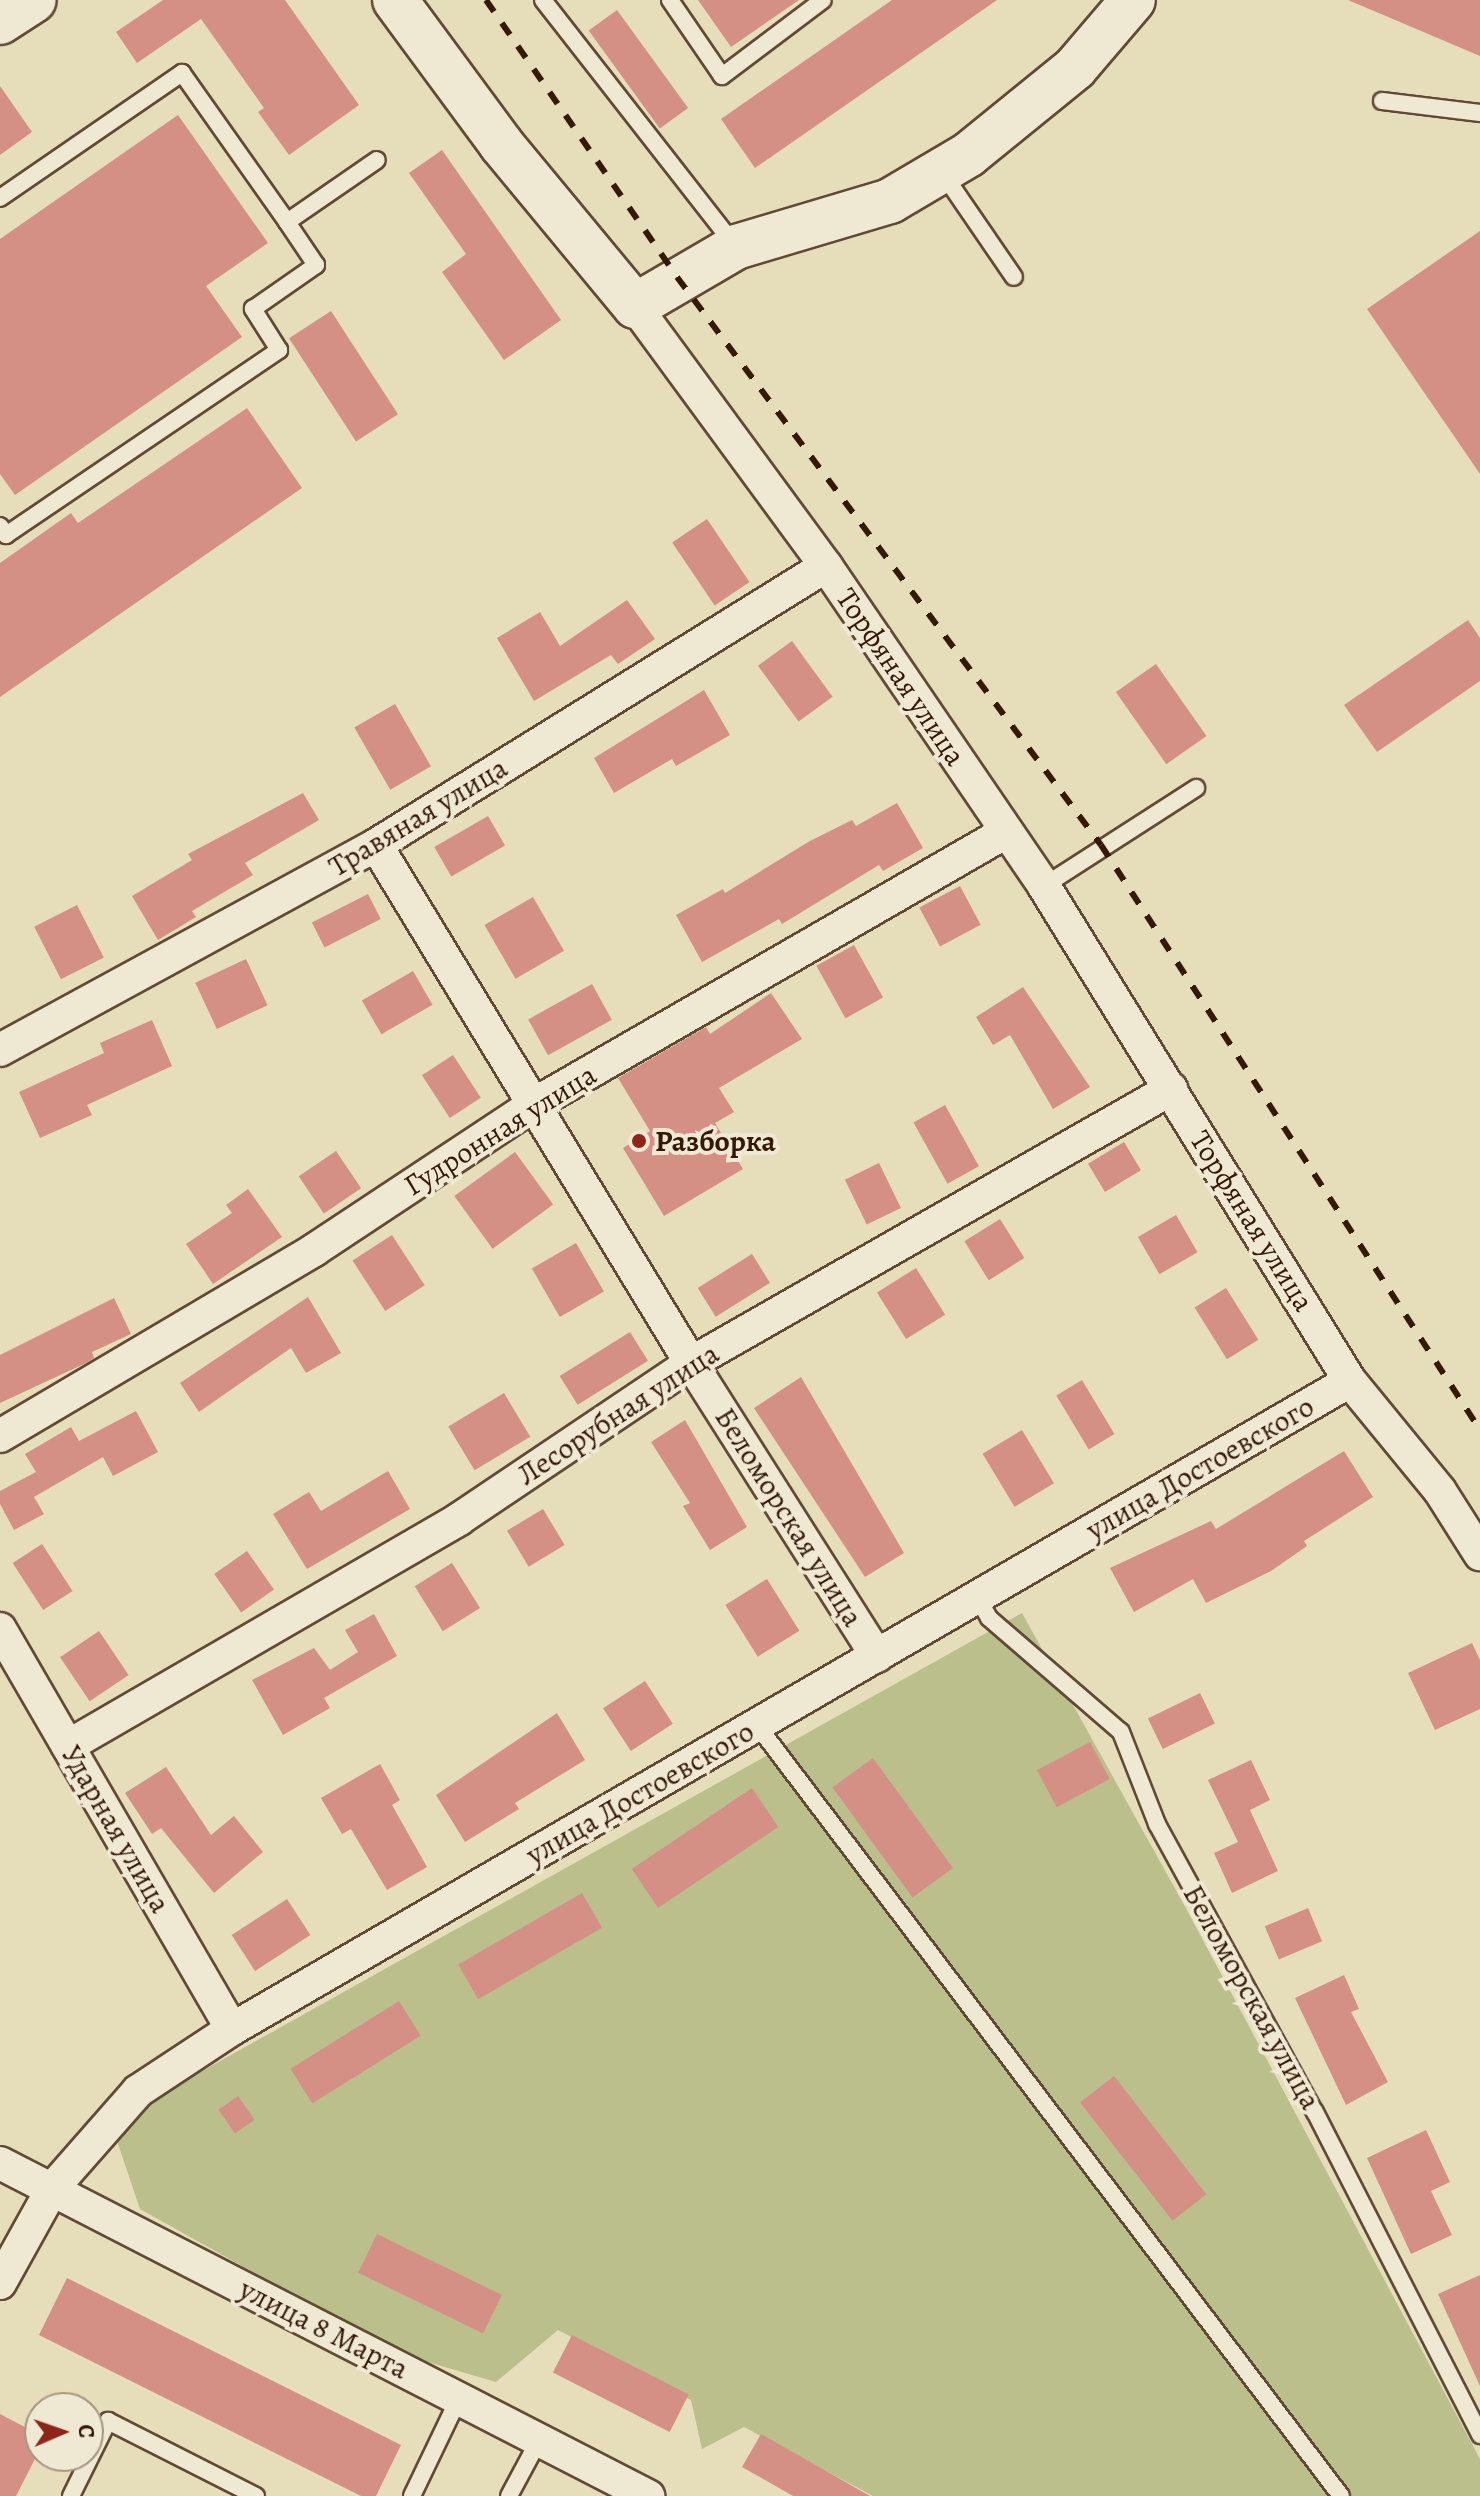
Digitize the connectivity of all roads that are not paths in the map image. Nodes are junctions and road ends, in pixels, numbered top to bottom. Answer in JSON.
{"nodes":[{"id":1,"x":34,"y":0,"type":"edge"},
{"id":2,"x":395,"y":0,"type":"edge"},
{"id":3,"x":670,"y":0,"type":"edge"},
{"id":4,"x":823,"y":0,"type":"edge"},
{"id":5,"x":1133,"y":0,"type":"edge"},
{"id":6,"x":552,"y":3,"type":"edge"},
{"id":7,"x":0,"y":22,"type":"edge"},
{"id":8,"x":1382,"y":101,"type":"dead end"},
{"id":9,"x":1480,"y":113,"type":"edge"},
{"id":10,"x":377,"y":160,"type":"dead end"},
{"id":11,"x":941,"y":171,"type":"junction"},
{"id":12,"x":0,"y":198,"type":"edge"},
{"id":13,"x":287,"y":222,"type":"junction"},
{"id":14,"x":736,"y":247,"type":"junction"},
{"id":15,"x":1014,"y":277,"type":"dead end"},
{"id":16,"x":635,"y":306,"type":"junction"},
{"id":17,"x":0,"y":526,"type":"edge"},
{"id":18,"x":826,"y":566,"type":"junction"},
{"id":19,"x":1196,"y":788,"type":"dead end"},
{"id":20,"x":1006,"y":832,"type":"junction"},
{"id":21,"x":376,"y":845,"type":"junction"},
{"id":22,"x":1044,"y":886,"type":"junction"},
{"id":23,"x":0,"y":1050,"type":"edge"},
{"id":24,"x":1171,"y":1089,"type":"junction"},
{"id":25,"x":536,"y":1103,"type":"junction"},
{"id":26,"x":691,"y":1363,"type":"junction"},
{"id":27,"x":1350,"y":1381,"type":"junction"},
{"id":28,"x":0,"y":1436,"type":"edge"},
{"id":29,"x":1480,"y":1554,"type":"edge"},
{"id":30,"x":977,"y":1597,"type":"junction"},
{"id":31,"x":0,"y":1629,"type":"edge"},
{"id":32,"x":877,"y":1656,"type":"junction"},
{"id":33,"x":757,"y":1725,"type":"junction"},
{"id":34,"x":68,"y":1746,"type":"junction"},
{"id":35,"x":232,"y":2029,"type":"junction"},
{"id":36,"x":0,"y":2163,"type":"edge"},
{"id":37,"x":52,"y":2189,"type":"junction"},
{"id":38,"x":0,"y":2283,"type":"edge"},
{"id":39,"x":459,"y":2398,"type":"junction"},
{"id":40,"x":1480,"y":2435,"type":"edge"},
{"id":41,"x":539,"y":2440,"type":"junction"},
{"id":42,"x":71,"y":2496,"type":"edge"},
{"id":43,"x":256,"y":2496,"type":"edge"},
{"id":44,"x":412,"y":2496,"type":"edge"},
{"id":45,"x":509,"y":2496,"type":"edge"},
{"id":46,"x":648,"y":2496,"type":"edge"},
{"id":47,"x":1341,"y":2496,"type":"edge"}],
"edges":[{"from":1,"to":7,"type":"street"},
{"from":2,"to":16,"type":"street"},
{"from":3,"to":4,"type":"lane"},
{"from":5,"to":11,"type":"street"},
{"from":6,"to":14,"type":"lane"},
{"from":8,"to":9,"type":"lane"},
{"from":10,"to":13,"type":"lane"},
{"from":11,"to":14,"type":"street"},
{"from":11,"to":15,"type":"lane"},
{"from":12,"to":13,"type":"lane"},
{"from":13,"to":17,"type":"lane"},
{"from":14,"to":16,"type":"street"},
{"from":16,"to":18,"type":"street","name":"Торфяная улица"},
{"from":18,"to":20,"type":"street","name":"Торфяная улица"},
{"from":18,"to":21,"type":"street","name":"Травяная улица"},
{"from":19,"to":22,"type":"lane"},
{"from":20,"to":22,"type":"street","name":"Торфяная улица"},
{"from":20,"to":25,"type":"street","name":"Гудронная улица"},
{"from":21,"to":23,"type":"street","name":"Травяная улица"},
{"from":21,"to":25,"type":"street","name":"Беломорская улица"},
{"from":22,"to":24,"type":"street","name":"Торфяная улица"},
{"from":24,"to":26,"type":"street","name":"Лесорубная улица"},
{"from":24,"to":27,"type":"street","name":"Торфяная улица"},
{"from":25,"to":26,"type":"street","name":"Беломорская улица"},
{"from":25,"to":28,"type":"street","name":"Гудронная улица"},
{"from":26,"to":32,"type":"street","name":"Беломорская улица"},
{"from":26,"to":34,"type":"street","name":"Лесорубная улица"},
{"from":27,"to":29,"type":"street","name":"Торфяная улица"},
{"from":27,"to":30,"type":"street","name":"улица Достоевского"},
{"from":30,"to":32,"type":"street","name":"улица Достоевского"},
{"from":30,"to":40,"type":"lane","name":"Беломорская улица"},
{"from":31,"to":34,"type":"street","name":"Ударная улица"},
{"from":32,"to":33,"type":"street","name":"улица Достоевского"},
{"from":33,"to":35,"type":"street","name":"улица Достоевского"},
{"from":33,"to":47,"type":"lane"},
{"from":34,"to":35,"type":"street","name":"Ударная улица"},
{"from":35,"to":37,"type":"street","name":"улица Достоевского"},
{"from":36,"to":37,"type":"street","name":"улица 8 Марта"},
{"from":37,"to":38,"type":"street","name":"улица Достоевского"},
{"from":37,"to":39,"type":"street","name":"улица 8 Марта"},
{"from":39,"to":41,"type":"street","name":"улица 8 Марта"},
{"from":39,"to":44,"type":"lane"},
{"from":41,"to":45,"type":"lane"},
{"from":41,"to":46,"type":"street","name":"улица 8 Марта"},
{"from":42,"to":43,"type":"lane"}]}
